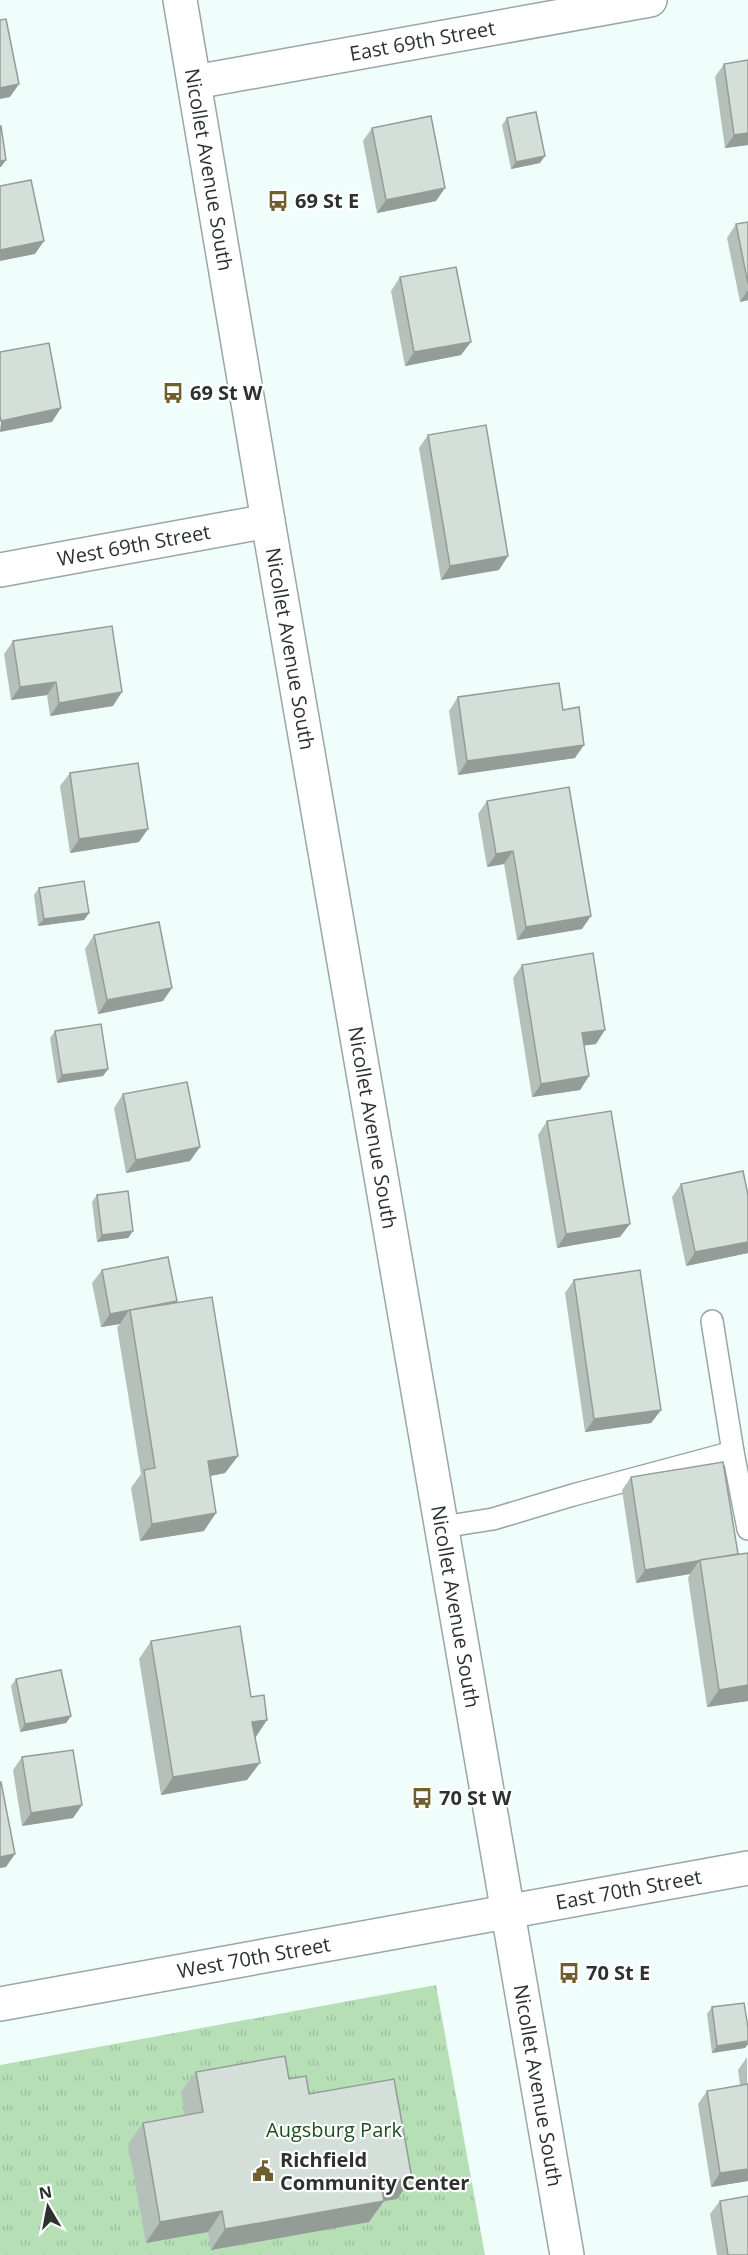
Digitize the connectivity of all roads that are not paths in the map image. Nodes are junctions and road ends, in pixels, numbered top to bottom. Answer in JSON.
{"nodes":[{"id":1,"x":180,"y":0,"type":"edge"},
{"id":2,"x":650,"y":0,"type":"edge"},
{"id":3,"x":536,"y":10,"type":"edge"},
{"id":4,"x":195,"y":82,"type":"junction"},
{"id":5,"x":268,"y":521,"type":"junction"},
{"id":6,"x":0,"y":570,"type":"edge"},
{"id":7,"x":712,"y":1321,"type":"dead end"},
{"id":8,"x":733,"y":1452,"type":"junction"},
{"id":9,"x":442,"y":1527,"type":"junction"},
{"id":10,"x":748,"y":1529,"type":"edge"},
{"id":11,"x":748,"y":1868,"type":"edge"},
{"id":12,"x":508,"y":1910,"type":"junction"},
{"id":13,"x":0,"y":2004,"type":"edge"},
{"id":14,"x":567,"y":2255,"type":"edge"}],
"edges":[{"from":1,"to":4,"type":"main road","name":"Nicollet Avenue South"},
{"from":2,"to":3,"type":"main road","name":"East 69th Street"},
{"from":3,"to":4,"type":"main road","name":"East 69th Street"},
{"from":4,"to":5,"type":"main road","name":"Nicollet Avenue South"},
{"from":5,"to":6,"type":"main road","name":"West 69th Street"},
{"from":5,"to":9,"type":"main road","name":"Nicollet Avenue South"},
{"from":7,"to":8,"type":"lane"},
{"from":8,"to":9,"type":"lane"},
{"from":8,"to":10,"type":"lane"},
{"from":9,"to":12,"type":"main road","name":"Nicollet Avenue South"},
{"from":11,"to":12,"type":"main road","name":"East 70th Street"},
{"from":12,"to":13,"type":"main road","name":"West 70th Street"},
{"from":12,"to":14,"type":"main road","name":"Nicollet Avenue South"}]}
